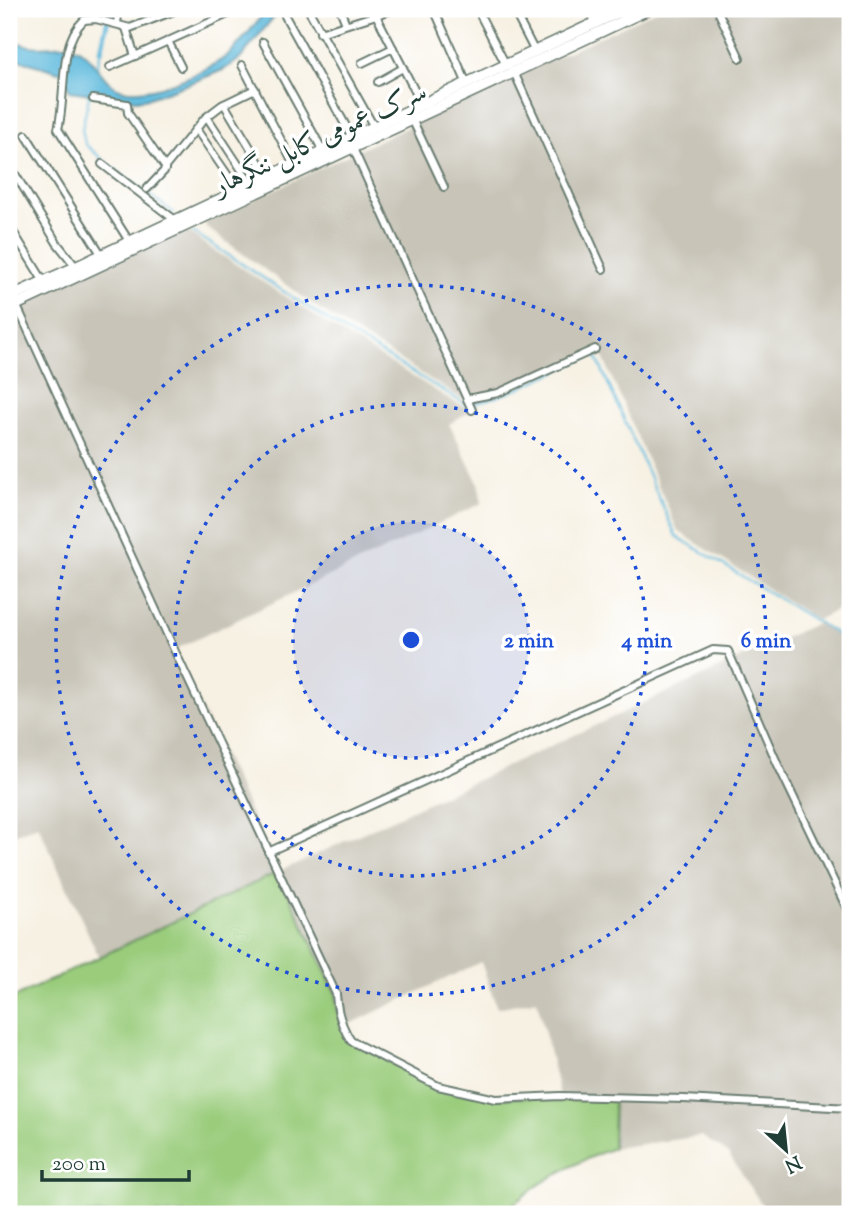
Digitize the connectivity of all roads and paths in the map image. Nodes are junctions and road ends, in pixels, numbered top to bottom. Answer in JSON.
{"nodes":[{"id":1,"x":119,"y":9,"type":"edge"},
{"id":2,"x":179,"y":9,"type":"edge"},
{"id":3,"x":308,"y":9,"type":"edge"},
{"id":4,"x":340,"y":9,"type":"edge"},
{"id":5,"x":396,"y":9,"type":"edge"},
{"id":6,"x":434,"y":9,"type":"edge"},
{"id":7,"x":477,"y":9,"type":"edge"},
{"id":8,"x":513,"y":9,"type":"edge"},
{"id":9,"x":590,"y":9,"type":"edge"},
{"id":10,"x":625,"y":9,"type":"edge"},
{"id":11,"x":649,"y":9,"type":"edge"},
{"id":12,"x":717,"y":9,"type":"edge"},
{"id":13,"x":237,"y":10,"type":"dead end"},
{"id":14,"x":374,"y":12,"type":"edge"},
{"id":15,"x":285,"y":16,"type":"dead end"},
{"id":16,"x":110,"y":22,"type":"junction"},
{"id":17,"x":595,"y":23,"type":"junction"},
{"id":18,"x":346,"y":24,"type":"junction"},
{"id":19,"x":126,"y":28,"type":"junction"},
{"id":20,"x":320,"y":33,"type":"junction"},
{"id":21,"x":168,"y":41,"type":"junction"},
{"id":22,"x":263,"y":41,"type":"dead end"},
{"id":23,"x":393,"y":48,"type":"junction"},
{"id":24,"x":535,"y":52,"type":"junction"},
{"id":25,"x":135,"y":56,"type":"junction"},
{"id":26,"x":740,"y":58,"type":"dead end"},
{"id":27,"x":362,"y":63,"type":"dead end"},
{"id":28,"x":242,"y":65,"type":"dead end"},
{"id":29,"x":110,"y":67,"type":"dead end"},
{"id":30,"x":181,"y":67,"type":"dead end"},
{"id":31,"x":404,"y":68,"type":"junction"},
{"id":32,"x":510,"y":69,"type":"junction"},
{"id":33,"x":378,"y":82,"type":"dead end"},
{"id":34,"x":467,"y":84,"type":"junction"},
{"id":35,"x":255,"y":89,"type":"junction"},
{"id":36,"x":93,"y":99,"type":"dead end"},
{"id":37,"x":224,"y":104,"type":"junction"},
{"id":38,"x":422,"y":105,"type":"junction"},
{"id":39,"x":207,"y":117,"type":"junction"},
{"id":40,"x":412,"y":119,"type":"junction"},
{"id":41,"x":374,"y":127,"type":"junction"},
{"id":42,"x":196,"y":129,"type":"junction"},
{"id":43,"x":26,"y":135,"type":"dead end"},
{"id":44,"x":351,"y":141,"type":"junction"},
{"id":45,"x":323,"y":151,"type":"junction"},
{"id":46,"x":9,"y":164,"type":"edge"},
{"id":47,"x":102,"y":164,"type":"dead end"},
{"id":48,"x":294,"y":164,"type":"junction"},
{"id":49,"x":165,"y":167,"type":"junction"},
{"id":50,"x":268,"y":177,"type":"junction"},
{"id":51,"x":251,"y":184,"type":"junction"},
{"id":52,"x":444,"y":187,"type":"dead end"},
{"id":53,"x":146,"y":189,"type":"dead end"},
{"id":54,"x":238,"y":190,"type":"junction"},
{"id":55,"x":174,"y":220,"type":"junction"},
{"id":56,"x":9,"y":225,"type":"edge"},
{"id":57,"x":129,"y":242,"type":"junction"},
{"id":58,"x":101,"y":254,"type":"junction"},
{"id":59,"x":76,"y":267,"type":"junction"},
{"id":60,"x":603,"y":269,"type":"dead end"},
{"id":61,"x":9,"y":282,"type":"edge"},
{"id":62,"x":44,"y":282,"type":"junction"},
{"id":63,"x":12,"y":300,"type":"edge"},
{"id":64,"x":595,"y":349,"type":"dead end"},
{"id":65,"x":467,"y":399,"type":"junction"},
{"id":66,"x":472,"y":410,"type":"dead end"},
{"id":67,"x":268,"y":852,"type":"junction"},
{"id":68,"x":850,"y":915,"type":"edge"},
{"id":69,"x":850,"y":1108,"type":"edge"}],
"edges":[{"from":1,"to":16,"type":"street"},
{"from":2,"to":19,"type":"street"},
{"from":3,"to":20,"type":"street"},
{"from":4,"to":18,"type":"street"},
{"from":5,"to":14,"type":"street"},
{"from":6,"to":34,"type":"street"},
{"from":7,"to":32,"type":"street"},
{"from":8,"to":24,"type":"street"},
{"from":9,"to":17,"type":"street"},
{"from":10,"to":17,"type":"highway","name":"سرک عمومی کابل ننگرهار"},
{"from":11,"to":32,"type":"highway","name":"سرک عمومی کابل ننگرهار"},
{"from":12,"to":26,"type":"street"},
{"from":13,"to":21,"type":"street"},
{"from":14,"to":18,"type":"street"},
{"from":14,"to":23,"type":"street"},
{"from":15,"to":44,"type":"street"},
{"from":16,"to":19,"type":"street"},
{"from":16,"to":57,"type":"street"},
{"from":17,"to":24,"type":"highway","name":"سرک عمومی کابل ننگرهار"},
{"from":18,"to":20,"type":"street"},
{"from":19,"to":25,"type":"street"},
{"from":20,"to":41,"type":"street"},
{"from":21,"to":25,"type":"street"},
{"from":21,"to":30,"type":"street"},
{"from":22,"to":45,"type":"street"},
{"from":23,"to":27,"type":"street"},
{"from":23,"to":31,"type":"street"},
{"from":24,"to":32,"type":"highway","name":"سرک عمومی کابل ننگرهار"},
{"from":25,"to":29,"type":"street"},
{"from":28,"to":35,"type":"street"},
{"from":31,"to":33,"type":"street"},
{"from":31,"to":38,"type":"street"},
{"from":32,"to":34,"type":"highway","name":"سرک عمومی کابل ننگرهار"},
{"from":32,"to":40,"type":"highway","name":"سرک عمومی کابل ننگرهار"},
{"from":32,"to":60,"type":"street"},
{"from":34,"to":38,"type":"highway","name":"سرک عمومی کابل ننگرهار"},
{"from":35,"to":37,"type":"street"},
{"from":35,"to":48,"type":"street"},
{"from":36,"to":49,"type":"street"},
{"from":37,"to":39,"type":"street"},
{"from":37,"to":50,"type":"street"},
{"from":38,"to":41,"type":"highway","name":"سرک عمومی کابل ننگرهار"},
{"from":39,"to":42,"type":"street"},
{"from":39,"to":51,"type":"street"},
{"from":40,"to":44,"type":"highway","name":"سرک عمومی کابل ننگرهار"},
{"from":40,"to":52,"type":"street"},
{"from":41,"to":44,"type":"highway","name":"سرک عمومی کابل ننگرهار"},
{"from":42,"to":49,"type":"street"},
{"from":42,"to":54,"type":"street"},
{"from":43,"to":58,"type":"street"},
{"from":44,"to":45,"type":"highway","name":"سرک عمومی کابل ننگرهار"},
{"from":44,"to":63,"type":"highway","name":"سرک عمومی کابل ننگرهار"},
{"from":44,"to":65,"type":"street"},
{"from":45,"to":48,"type":"highway","name":"سرک عمومی کابل ننگرهار"},
{"from":46,"to":59,"type":"street"},
{"from":47,"to":55,"type":"street"},
{"from":48,"to":50,"type":"highway","name":"سرک عمومی کابل ننگرهار"},
{"from":49,"to":53,"type":"street"},
{"from":50,"to":51,"type":"highway","name":"سرک عمومی کابل ننگرهار"},
{"from":51,"to":54,"type":"highway","name":"سرک عمومی کابل ننگرهار"},
{"from":54,"to":55,"type":"highway","name":"سرک عمومی کابل ننگرهار"},
{"from":55,"to":57,"type":"highway","name":"سرک عمومی کابل ننگرهار"},
{"from":56,"to":62,"type":"street"},
{"from":57,"to":58,"type":"highway","name":"سرک عمومی کابل ننگرهار"},
{"from":58,"to":59,"type":"highway","name":"سرک عمومی کابل ننگرهار"},
{"from":59,"to":62,"type":"highway","name":"سرک عمومی کابل ننگرهار"},
{"from":61,"to":63,"type":"street"},
{"from":62,"to":63,"type":"highway","name":"سرک عمومی کابل ننگرهار"},
{"from":63,"to":67,"type":"street"},
{"from":64,"to":65,"type":"street"},
{"from":65,"to":66,"type":"street"},
{"from":67,"to":68,"type":"street"},
{"from":67,"to":69,"type":"street"}]}
